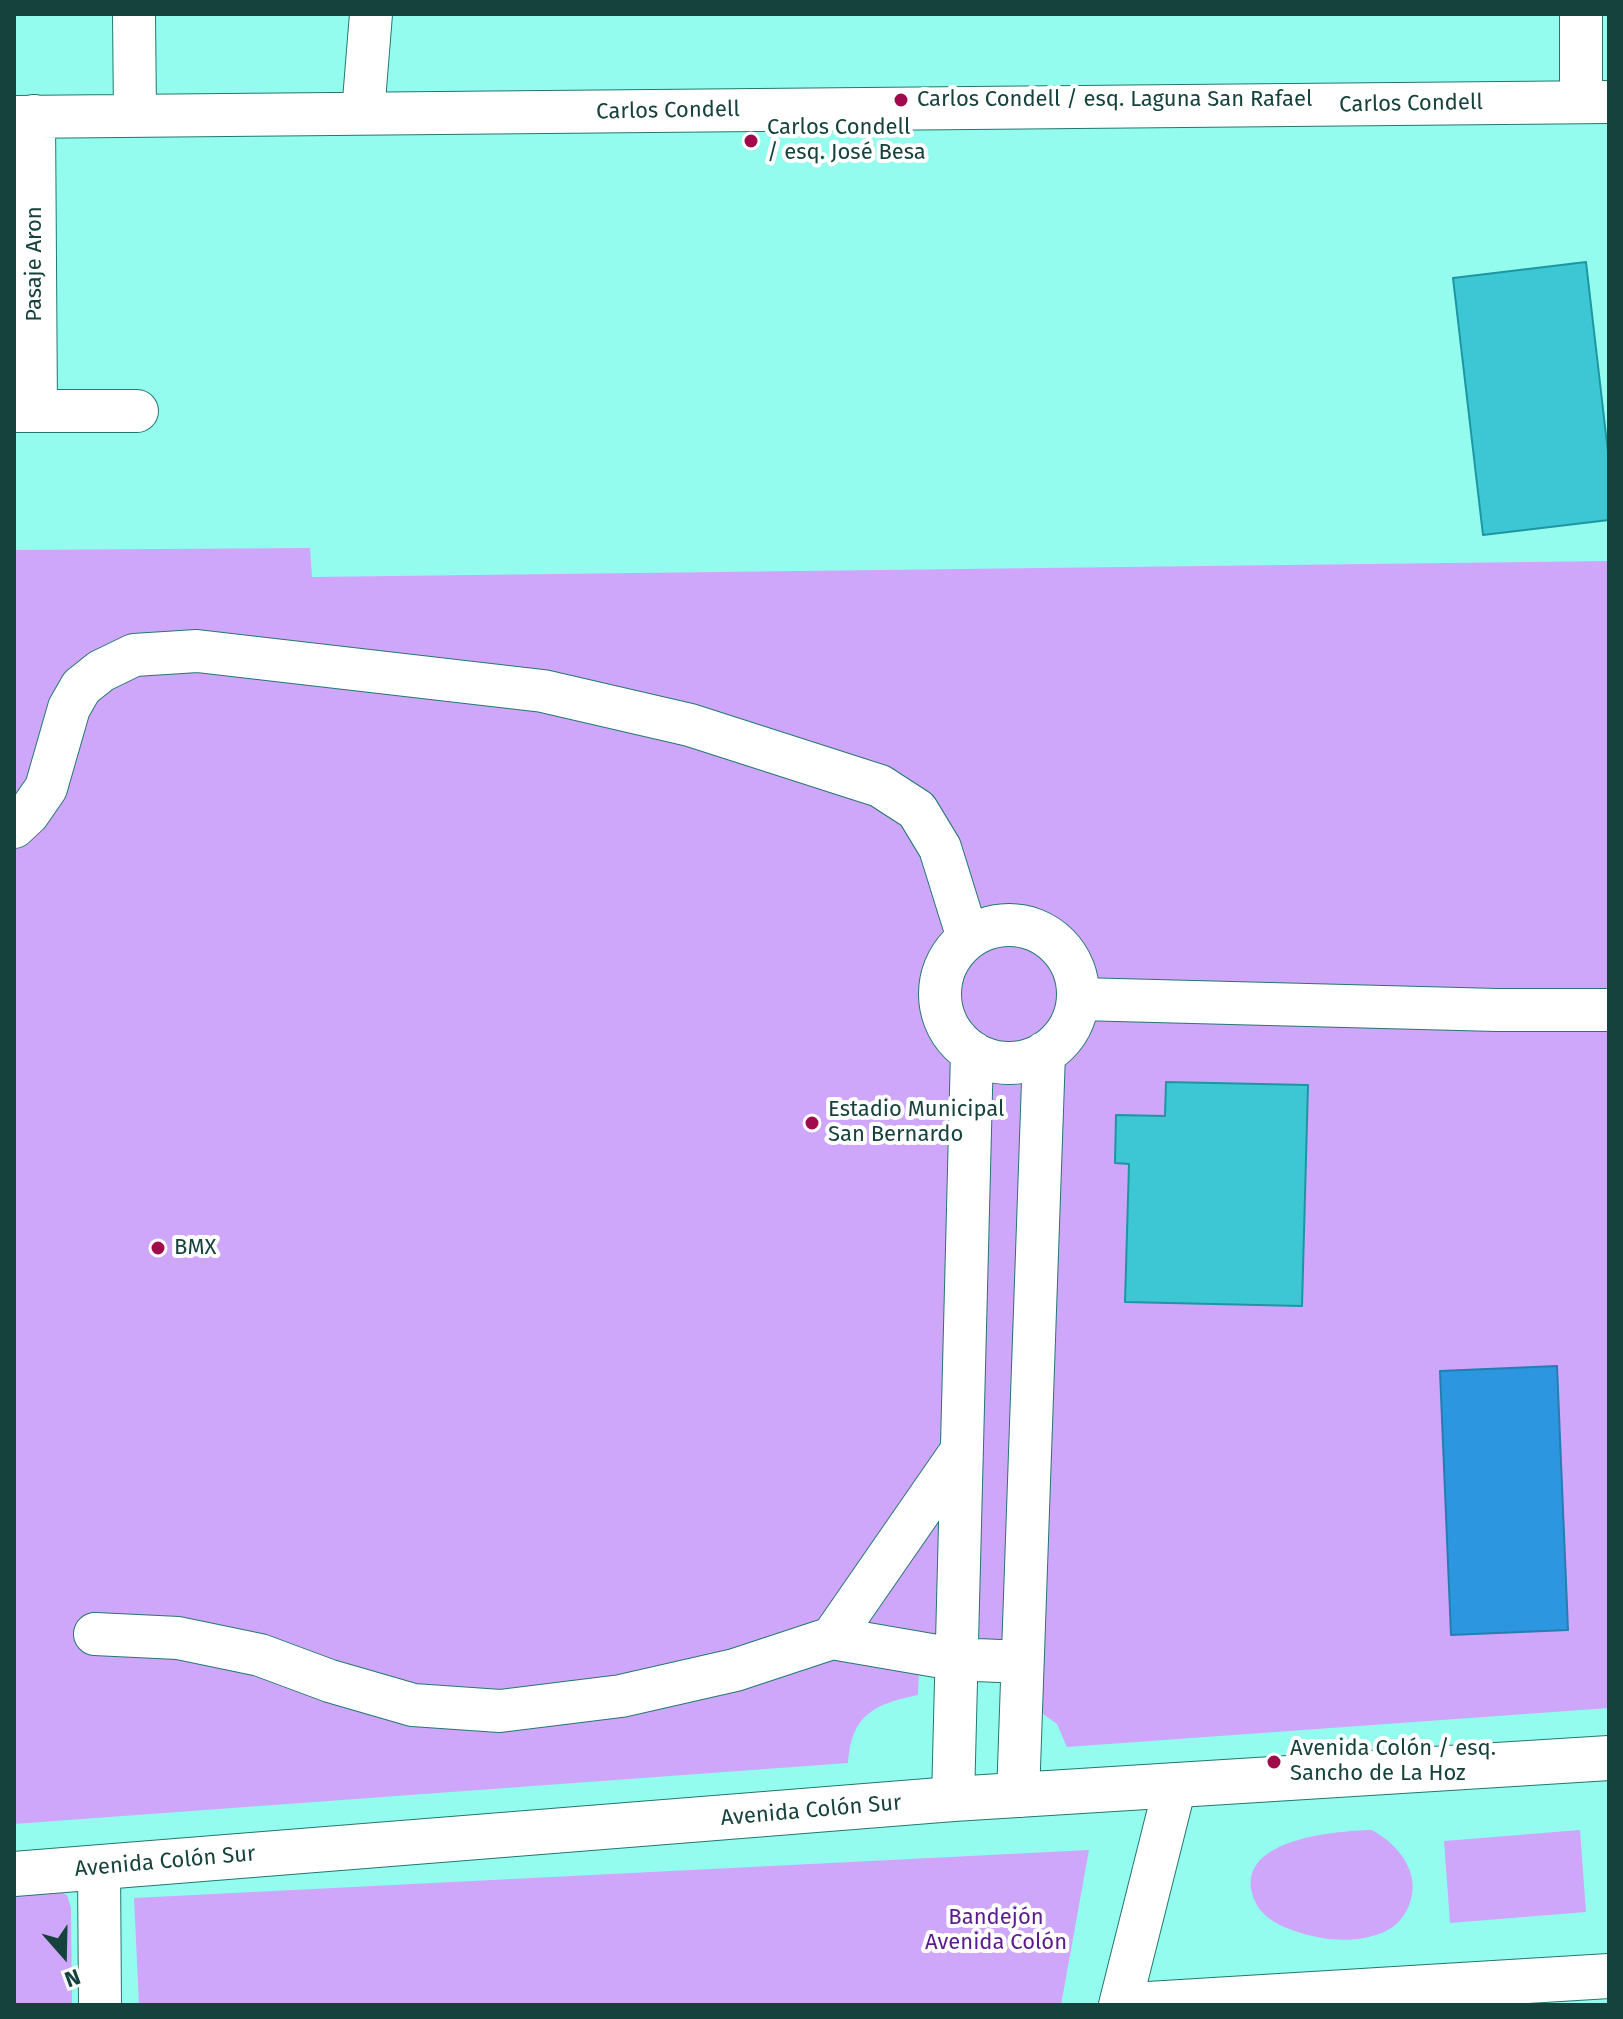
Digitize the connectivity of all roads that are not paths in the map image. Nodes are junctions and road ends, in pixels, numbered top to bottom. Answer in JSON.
{"nodes":[{"id":1,"x":134,"y":14,"type":"edge"},
{"id":2,"x":371,"y":14,"type":"edge"},
{"id":3,"x":1581,"y":14,"type":"edge"},
{"id":4,"x":1595,"y":102,"type":"edge"},
{"id":5,"x":363,"y":113,"type":"junction"},
{"id":6,"x":135,"y":115,"type":"junction"},
{"id":7,"x":24,"y":116,"type":"edge"},
{"id":8,"x":25,"y":411,"type":"edge"},
{"id":9,"x":137,"y":411,"type":"dead end"},
{"id":10,"x":14,"y":827,"type":"edge"},
{"id":11,"x":968,"y":938,"type":"junction"},
{"id":12,"x":1079,"y":999,"type":"junction"},
{"id":13,"x":1609,"y":1010,"type":"edge"},
{"id":14,"x":972,"y":1052,"type":"junction"},
{"id":15,"x":1044,"y":1053,"type":"junction"},
{"id":16,"x":960,"y":1453,"type":"junction"},
{"id":17,"x":95,"y":1634,"type":"dead end"},
{"id":18,"x":832,"y":1638,"type":"junction"},
{"id":19,"x":954,"y":1659,"type":"junction"},
{"id":20,"x":1022,"y":1662,"type":"junction"},
{"id":21,"x":1609,"y":1758,"type":"edge"},
{"id":22,"x":1175,"y":1786,"type":"junction"},
{"id":23,"x":1018,"y":1796,"type":"junction"},
{"id":24,"x":953,"y":1799,"type":"junction"},
{"id":25,"x":99,"y":1867,"type":"junction"},
{"id":26,"x":14,"y":1874,"type":"edge"},
{"id":27,"x":1609,"y":1976,"type":"edge"},
{"id":28,"x":100,"y":2005,"type":"edge"},
{"id":29,"x":1120,"y":2005,"type":"edge"},
{"id":30,"x":1132,"y":2005,"type":"edge"}],
"edges":[{"from":1,"to":6,"type":"street"},
{"from":2,"to":5,"type":"street"},
{"from":3,"to":4,"type":"street"},
{"from":4,"to":5,"type":"street","name":"Carlos Condell"},
{"from":5,"to":6,"type":"street","name":"Carlos Condell"},
{"from":6,"to":7,"type":"street","name":"Carlos Condell"},
{"from":7,"to":8,"type":"street","name":"Pasaje Aron"},
{"from":8,"to":9,"type":"street"},
{"from":10,"to":11,"type":"street"},
{"from":11,"to":12,"type":"street"},
{"from":11,"to":14,"type":"street"},
{"from":12,"to":13,"type":"street"},
{"from":12,"to":15,"type":"street"},
{"from":14,"to":15,"type":"street"},
{"from":14,"to":16,"type":"street"},
{"from":15,"to":20,"type":"street"},
{"from":16,"to":18,"type":"street"},
{"from":16,"to":19,"type":"street"},
{"from":17,"to":18,"type":"street"},
{"from":18,"to":19,"type":"street"},
{"from":19,"to":20,"type":"street"},
{"from":19,"to":24,"type":"street"},
{"from":20,"to":23,"type":"street"},
{"from":21,"to":22,"type":"main road","name":"Avenida Colón Sur"},
{"from":22,"to":23,"type":"main road","name":"Avenida Colón Sur"},
{"from":22,"to":29,"type":"street"},
{"from":23,"to":24,"type":"main road","name":"Avenida Colón Sur"},
{"from":24,"to":25,"type":"main road","name":"Avenida Colón Sur"},
{"from":25,"to":26,"type":"main road","name":"Avenida Colón Sur"},
{"from":25,"to":28,"type":"street"},
{"from":27,"to":30,"type":"main road"}]}
